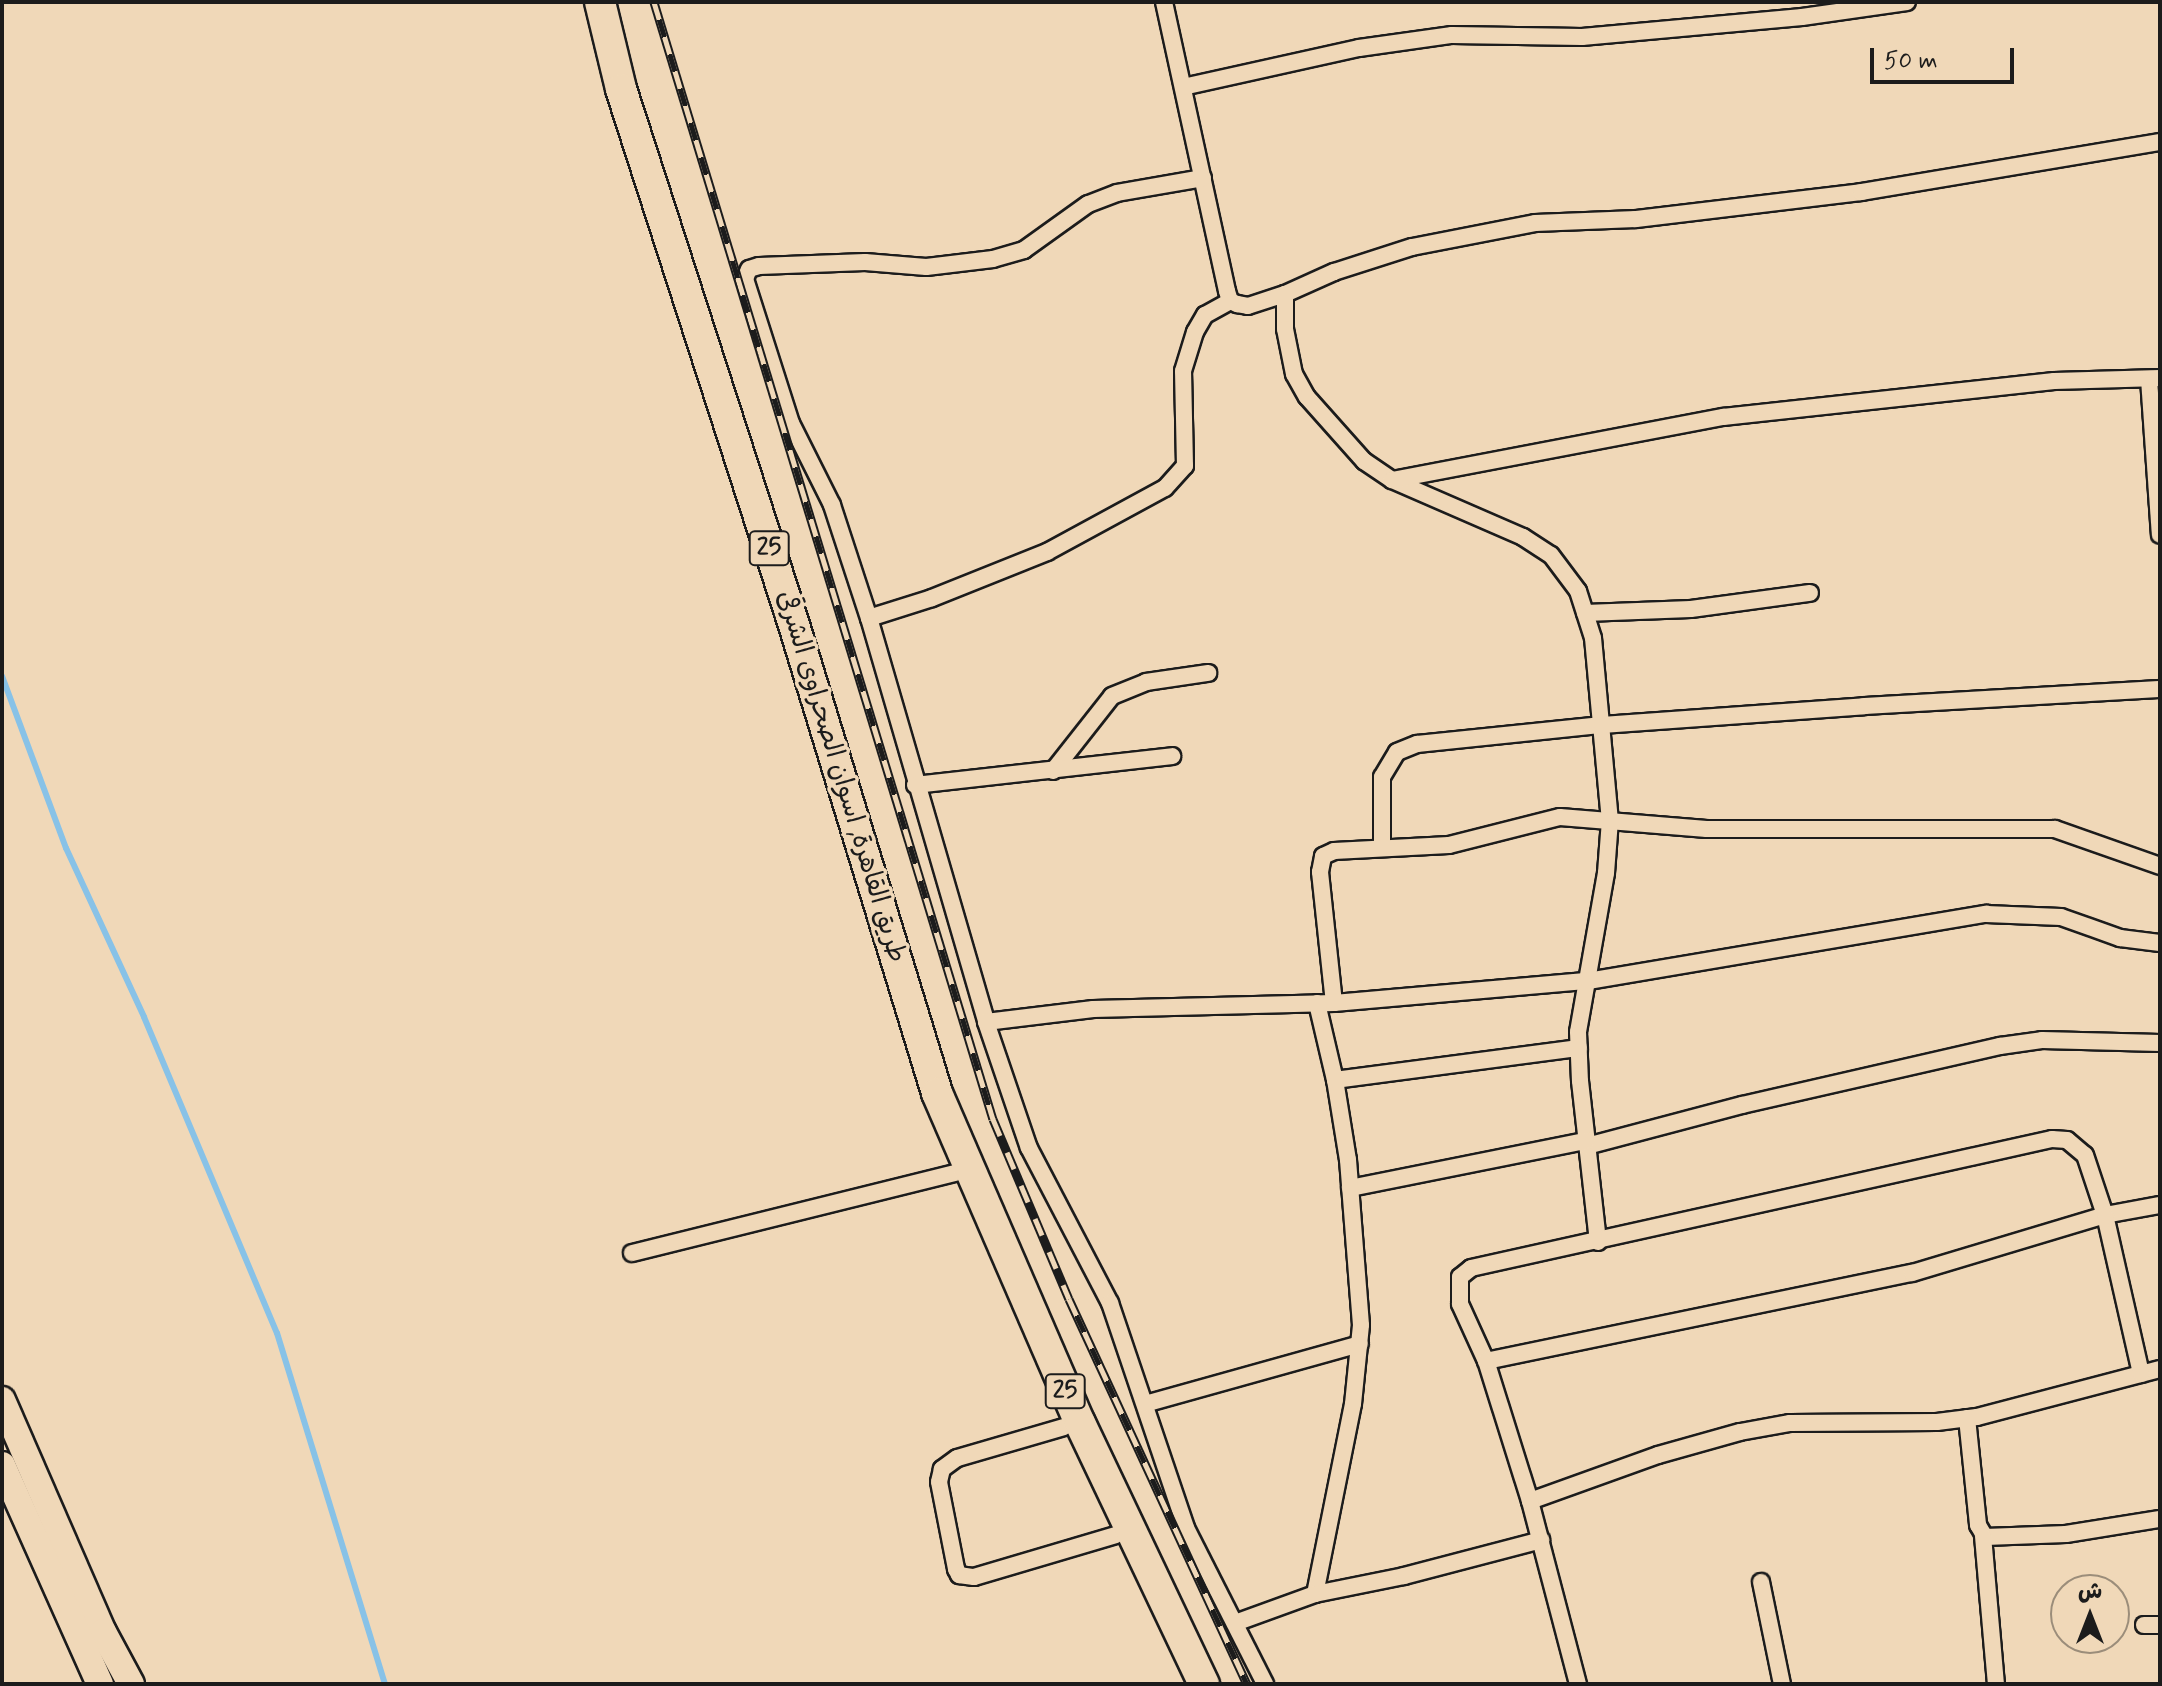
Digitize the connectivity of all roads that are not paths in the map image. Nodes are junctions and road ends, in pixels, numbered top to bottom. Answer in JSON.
{"nodes":[{"id":1,"x":600,"y":2,"type":"edge"},
{"id":2,"x":1164,"y":2,"type":"edge"},
{"id":3,"x":1907,"y":2,"type":"edge"},
{"id":4,"x":1779,"y":10,"type":"edge"},
{"id":5,"x":1183,"y":87,"type":"junction"},
{"id":6,"x":2160,"y":142,"type":"edge"},
{"id":7,"x":1203,"y":178,"type":"junction"},
{"id":8,"x":1285,"y":294,"type":"junction"},
{"id":9,"x":1230,"y":301,"type":"junction"},
{"id":10,"x":2155,"y":379,"type":"edge"},
{"id":11,"x":1392,"y":480,"type":"junction"},
{"id":12,"x":2160,"y":535,"type":"edge"},
{"id":13,"x":1810,"y":593,"type":"dead end"},
{"id":14,"x":1585,"y":613,"type":"junction"},
{"id":15,"x":869,"y":618,"type":"junction"},
{"id":16,"x":1208,"y":673,"type":"dead end"},
{"id":17,"x":2160,"y":689,"type":"edge"},
{"id":18,"x":1602,"y":725,"type":"junction"},
{"id":19,"x":1172,"y":756,"type":"dead end"},
{"id":20,"x":1053,"y":771,"type":"junction"},
{"id":21,"x":915,"y":785,"type":"junction"},
{"id":22,"x":1610,"y":820,"type":"junction"},
{"id":23,"x":1382,"y":848,"type":"junction"},
{"id":24,"x":2160,"y":866,"type":"edge"},
{"id":25,"x":2160,"y":943,"type":"edge"},
{"id":26,"x":1588,"y":981,"type":"junction"},
{"id":27,"x":1326,"y":1003,"type":"junction"},
{"id":28,"x":986,"y":1022,"type":"junction"},
{"id":29,"x":2160,"y":1043,"type":"edge"},
{"id":30,"x":1579,"y":1048,"type":"junction"},
{"id":31,"x":1335,"y":1080,"type":"junction"},
{"id":32,"x":937,"y":1093,"type":"junction"},
{"id":33,"x":1586,"y":1144,"type":"junction"},
{"id":34,"x":955,"y":1173,"type":"junction"},
{"id":35,"x":1350,"y":1188,"type":"junction"},
{"id":36,"x":2160,"y":1205,"type":"edge"},
{"id":37,"x":2105,"y":1215,"type":"junction"},
{"id":38,"x":1598,"y":1242,"type":"junction"},
{"id":39,"x":632,"y":1253,"type":"dead end"},
{"id":40,"x":1360,"y":1344,"type":"junction"},
{"id":41,"x":1486,"y":1361,"type":"junction"},
{"id":42,"x":2160,"y":1369,"type":"edge"},
{"id":43,"x":2141,"y":1374,"type":"junction"},
{"id":44,"x":2,"y":1400,"type":"edge"},
{"id":45,"x":1145,"y":1404,"type":"junction"},
{"id":46,"x":1967,"y":1418,"type":"junction"},
{"id":47,"x":1064,"y":1427,"type":"junction"},
{"id":48,"x":2,"y":1465,"type":"edge"},
{"id":49,"x":1530,"y":1501,"type":"junction"},
{"id":50,"x":2160,"y":1519,"type":"edge"},
{"id":51,"x":1116,"y":1535,"type":"junction"},
{"id":52,"x":1983,"y":1536,"type":"junction"},
{"id":53,"x":1541,"y":1540,"type":"junction"},
{"id":54,"x":1761,"y":1582,"type":"dead end"},
{"id":55,"x":1315,"y":1594,"type":"junction"},
{"id":56,"x":1235,"y":1623,"type":"junction"},
{"id":57,"x":100,"y":1684,"type":"edge"},
{"id":58,"x":131,"y":1684,"type":"edge"},
{"id":59,"x":1186,"y":1684,"type":"edge"},
{"id":60,"x":1204,"y":1684,"type":"edge"},
{"id":61,"x":1265,"y":1684,"type":"edge"},
{"id":62,"x":1578,"y":1684,"type":"edge"},
{"id":63,"x":1782,"y":1684,"type":"edge"},
{"id":64,"x":1996,"y":1684,"type":"edge"}],
"edges":[{"from":1,"to":32,"type":"highway","name":"طريق القاهرة, اسوان الصحراوى الشرقى","number":"25"},
{"from":2,"to":5,"type":"street"},
{"from":3,"to":4,"type":"street"},
{"from":4,"to":5,"type":"street"},
{"from":5,"to":7,"type":"street"},
{"from":6,"to":8,"type":"street"},
{"from":7,"to":9,"type":"street"},
{"from":7,"to":15,"type":"street"},
{"from":8,"to":9,"type":"street"},
{"from":8,"to":11,"type":"street"},
{"from":9,"to":15,"type":"street"},
{"from":10,"to":11,"type":"street"},
{"from":10,"to":12,"type":"street"},
{"from":11,"to":14,"type":"street"},
{"from":13,"to":14,"type":"street"},
{"from":14,"to":18,"type":"street"},
{"from":15,"to":21,"type":"street"},
{"from":16,"to":20,"type":"street"},
{"from":17,"to":18,"type":"street"},
{"from":18,"to":22,"type":"street"},
{"from":18,"to":23,"type":"street"},
{"from":19,"to":20,"type":"street"},
{"from":20,"to":21,"type":"street"},
{"from":21,"to":28,"type":"street"},
{"from":22,"to":23,"type":"street"},
{"from":22,"to":24,"type":"street"},
{"from":22,"to":26,"type":"street"},
{"from":23,"to":27,"type":"street"},
{"from":25,"to":26,"type":"street"},
{"from":26,"to":27,"type":"street"},
{"from":26,"to":30,"type":"street"},
{"from":27,"to":28,"type":"street"},
{"from":27,"to":31,"type":"street"},
{"from":28,"to":45,"type":"street"},
{"from":29,"to":33,"type":"street"},
{"from":30,"to":31,"type":"street"},
{"from":30,"to":33,"type":"street"},
{"from":31,"to":35,"type":"street"},
{"from":32,"to":34,"type":"highway","name":"طريق القاهرة, اسوان الصحراوى الشرقى","number":"25"},
{"from":32,"to":60,"type":"highway","name":"طريق القاهرة, اسوان الصحراوى الشرقى","number":"25"},
{"from":33,"to":35,"type":"street"},
{"from":33,"to":38,"type":"street"},
{"from":34,"to":39,"type":"street"},
{"from":34,"to":47,"type":"highway","name":"طريق القاهرة, اسوان الصحراوى الشرقى","number":"25"},
{"from":35,"to":40,"type":"street"},
{"from":36,"to":37,"type":"street"},
{"from":37,"to":38,"type":"street"},
{"from":37,"to":41,"type":"street"},
{"from":37,"to":43,"type":"street"},
{"from":38,"to":41,"type":"street"},
{"from":40,"to":45,"type":"street"},
{"from":40,"to":55,"type":"street"},
{"from":41,"to":49,"type":"street"},
{"from":42,"to":43,"type":"street"},
{"from":43,"to":46,"type":"street"},
{"from":44,"to":58,"type":"main road"},
{"from":45,"to":56,"type":"street"},
{"from":46,"to":49,"type":"street"},
{"from":46,"to":52,"type":"street"},
{"from":47,"to":51,"type":"highway","name":"طريق القاهرة, اسوان الصحراوى الشرقى","number":"25"},
{"from":47,"to":51,"type":"street"},
{"from":48,"to":57,"type":"main road"},
{"from":49,"to":53,"type":"street"},
{"from":50,"to":52,"type":"street"},
{"from":51,"to":59,"type":"highway","name":"طريق القاهرة, اسوان الصحراوى الشرقى","number":"25"},
{"from":52,"to":64,"type":"street"},
{"from":53,"to":55,"type":"street"},
{"from":53,"to":62,"type":"street"},
{"from":54,"to":63,"type":"street"},
{"from":55,"to":56,"type":"street"},
{"from":56,"to":61,"type":"street"}]}
